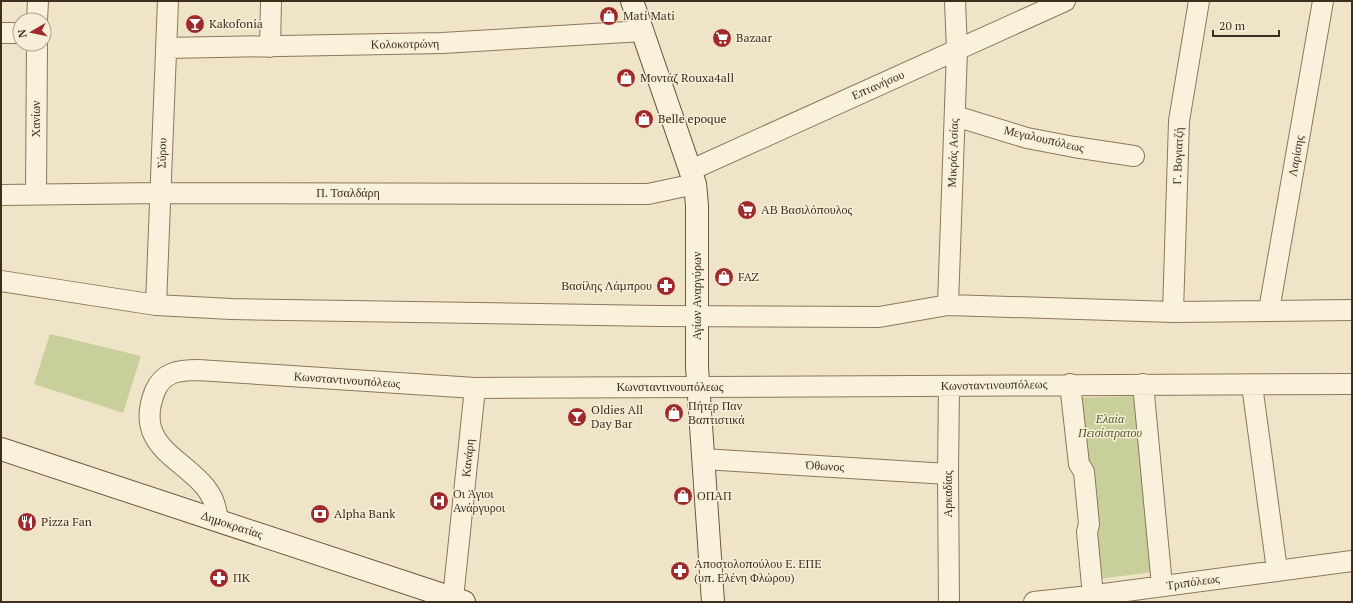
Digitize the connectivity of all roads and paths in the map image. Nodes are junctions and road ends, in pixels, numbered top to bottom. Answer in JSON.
{"nodes":[{"id":1,"x":38,"y":1,"type":"edge"},
{"id":2,"x":168,"y":1,"type":"edge"},
{"id":3,"x":271,"y":1,"type":"edge"},
{"id":4,"x":632,"y":1,"type":"edge"},
{"id":5,"x":955,"y":1,"type":"edge"},
{"id":6,"x":1065,"y":1,"type":"edge"},
{"id":7,"x":1199,"y":1,"type":"edge"},
{"id":8,"x":1323,"y":1,"type":"edge"},
{"id":9,"x":37,"y":12,"type":"edge"},
{"id":10,"x":643,"y":31,"type":"junction"},
{"id":11,"x":12,"y":33,"type":"edge"},
{"id":12,"x":1,"y":34,"type":"edge"},
{"id":13,"x":270,"y":47,"type":"junction"},
{"id":14,"x":166,"y":48,"type":"junction"},
{"id":15,"x":957,"y":50,"type":"junction"},
{"id":16,"x":37,"y":52,"type":"edge"},
{"id":17,"x":955,"y":116,"type":"junction"},
{"id":18,"x":1134,"y":156,"type":"dead end"},
{"id":19,"x":693,"y":177,"type":"junction"},
{"id":20,"x":160,"y":193,"type":"junction"},
{"id":21,"x":36,"y":194,"type":"junction"},
{"id":22,"x":1,"y":195,"type":"edge"},
{"id":23,"x":1,"y":281,"type":"edge"},
{"id":24,"x":156,"y":305,"type":"junction"},
{"id":25,"x":948,"y":305,"type":"junction"},
{"id":26,"x":1269,"y":310,"type":"junction"},
{"id":27,"x":1352,"y":310,"type":"edge"},
{"id":28,"x":1173,"y":312,"type":"junction"},
{"id":29,"x":696,"y":316,"type":"junction"},
{"id":30,"x":1070,"y":384,"type":"junction"},
{"id":31,"x":1143,"y":384,"type":"junction"},
{"id":32,"x":1352,"y":384,"type":"edge"},
{"id":33,"x":1252,"y":385,"type":"junction"},
{"id":34,"x":698,"y":386,"type":"junction"},
{"id":35,"x":950,"y":387,"type":"junction"},
{"id":36,"x":475,"y":388,"type":"junction"},
{"id":37,"x":1,"y":449,"type":"edge"},
{"id":38,"x":703,"y":459,"type":"junction"},
{"id":39,"x":948,"y":474,"type":"junction"},
{"id":40,"x":215,"y":520,"type":"junction"},
{"id":41,"x":1352,"y":561,"type":"edge"},
{"id":42,"x":1277,"y":570,"type":"junction"},
{"id":43,"x":1162,"y":586,"type":"junction"},
{"id":44,"x":1093,"y":596,"type":"junction"},
{"id":45,"x":458,"y":600,"type":"edge"},
{"id":46,"x":713,"y":602,"type":"edge"},
{"id":47,"x":949,"y":602,"type":"edge"},
{"id":48,"x":1034,"y":602,"type":"edge"}],
"edges":[{"from":1,"to":9,"type":"street"},
{"from":2,"to":14,"type":"street","name":"Σύρου"},
{"from":3,"to":13,"type":"street"},
{"from":4,"to":10,"type":"main road","name":"Αγίων Αναργύρων"},
{"from":5,"to":15,"type":"street","name":"Μικράς Ασίας"},
{"from":6,"to":15,"type":"street","name":"Επτανήσου"},
{"from":7,"to":28,"type":"street","name":"Γ. Βογιατζή"},
{"from":8,"to":26,"type":"street","name":"Λαρίσης"},
{"from":10,"to":13,"type":"street","name":"Κολοκοτρώνη"},
{"from":10,"to":19,"type":"main road","name":"Αγίων Αναργύρων"},
{"from":11,"to":12,"type":"street"},
{"from":13,"to":14,"type":"street","name":"Κολοκοτρώνη"},
{"from":14,"to":20,"type":"street","name":"Σύρου"},
{"from":15,"to":17,"type":"street","name":"Μικράς Ασίας"},
{"from":15,"to":19,"type":"street","name":"Επτανήσου"},
{"from":16,"to":21,"type":"street","name":"Χανίων"},
{"from":17,"to":18,"type":"street","name":"Μεγαλουπόλεως"},
{"from":17,"to":25,"type":"street","name":"Μικράς Ασίας"},
{"from":19,"to":20,"type":"street","name":"Π. Τσαλδάρη"},
{"from":19,"to":29,"type":"main road","name":"Αγίων Αναργύρων"},
{"from":20,"to":21,"type":"street","name":"Π. Τσαλδάρη"},
{"from":20,"to":24,"type":"street","name":"Σύρου"},
{"from":21,"to":22,"type":"street","name":"Π. Τσαλδάρη"},
{"from":23,"to":24,"type":"street"},
{"from":24,"to":29,"type":"street"},
{"from":25,"to":28,"type":"street"},
{"from":25,"to":29,"type":"street"},
{"from":26,"to":27,"type":"street"},
{"from":26,"to":28,"type":"street"},
{"from":29,"to":34,"type":"main road","name":"Αγίων Αναργύρων"},
{"from":30,"to":31,"type":"street","name":"Κωνσταντινουπόλεως"},
{"from":30,"to":35,"type":"street","name":"Κωνσταντινουπόλεως"},
{"from":30,"to":44,"type":"street"},
{"from":31,"to":33,"type":"street","name":"Κωνσταντινουπόλεως"},
{"from":31,"to":43,"type":"street"},
{"from":32,"to":33,"type":"street","name":"Κωνσταντινουπόλεως"},
{"from":33,"to":42,"type":"street"},
{"from":34,"to":35,"type":"street","name":"Κωνσταντινουπόλεως"},
{"from":34,"to":36,"type":"street","name":"Κωνσταντινουπόλεως"},
{"from":34,"to":38,"type":"main road","name":"Αγίων Αναργύρων"},
{"from":35,"to":39,"type":"street","name":"Αρκαδίας"},
{"from":36,"to":40,"type":"street","name":"Κωνσταντινουπόλεως"},
{"from":36,"to":45,"type":"street","name":"Κανάρη"},
{"from":37,"to":40,"type":"main road","name":"Δημοκρατίας"},
{"from":38,"to":39,"type":"street","name":"Όθωνος"},
{"from":38,"to":46,"type":"main road","name":"Αγίων Αναργύρων"},
{"from":39,"to":47,"type":"street","name":"Αρκαδίας"},
{"from":40,"to":45,"type":"main road","name":"Δημοκρατίας"},
{"from":41,"to":42,"type":"street","name":"Τριπόλεως"},
{"from":42,"to":43,"type":"street","name":"Τριπόλεως"},
{"from":43,"to":44,"type":"street","name":"Τριπόλεως"},
{"from":44,"to":48,"type":"street","name":"Τριπόλεως"}]}
